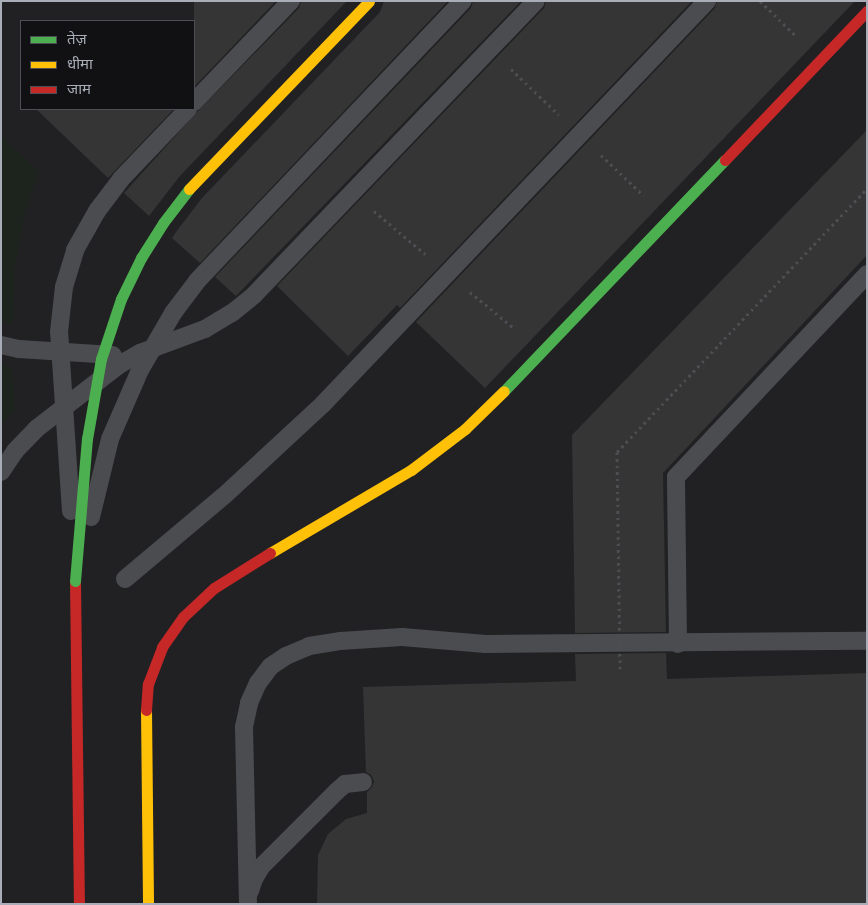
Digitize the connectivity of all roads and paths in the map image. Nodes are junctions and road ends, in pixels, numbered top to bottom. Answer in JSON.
{"nodes":[{"id":1,"x":291,"y":1,"type":"edge"},
{"id":2,"x":369,"y":1,"type":"edge"},
{"id":3,"x":463,"y":1,"type":"edge"},
{"id":4,"x":536,"y":1,"type":"edge"},
{"id":5,"x":707,"y":1,"type":"edge"},
{"id":6,"x":760,"y":1,"type":"edge"},
{"id":7,"x":867,"y":11,"type":"edge"},
{"id":8,"x":490,"y":49,"type":"junction"},
{"id":9,"x":820,"y":60,"type":"junction"},
{"id":10,"x":195,"y":101,"type":"edge"},
{"id":11,"x":187,"y":110,"type":"edge"},
{"id":12,"x":580,"y":135,"type":"junction"},
{"id":13,"x":867,"y":189,"type":"edge"},
{"id":14,"x":668,"y":220,"type":"junction"},
{"id":15,"x":867,"y":274,"type":"edge"},
{"id":16,"x":1,"y":345,"type":"edge"},
{"id":17,"x":140,"y":353,"type":"junction"},
{"id":18,"x":1,"y":472,"type":"edge"},
{"id":19,"x":124,"y":579,"type":"dead end"},
{"id":20,"x":75,"y":581,"type":"junction"},
{"id":21,"x":867,"y":641,"type":"edge"},
{"id":22,"x":678,"y":644,"type":"junction"},
{"id":23,"x":620,"y":669,"type":"dead end"},
{"id":24,"x":363,"y":782,"type":"dead end"},
{"id":25,"x":248,"y":901,"type":"edge"},
{"id":26,"x":79,"y":904,"type":"edge"},
{"id":27,"x":148,"y":904,"type":"edge"}],
"edges":[{"from":1,"to":10,"type":"lane","bridge":true},
{"from":2,"to":20,"type":"main road","bridge":true},
{"from":3,"to":20,"type":"lane","bridge":true},
{"from":4,"to":8,"type":"lane"},
{"from":5,"to":12,"type":"lane"},
{"from":6,"to":9,"type":"path"},
{"from":7,"to":9,"type":"main road"},
{"from":8,"to":12,"type":"path"},
{"from":8,"to":17,"type":"lane"},
{"from":9,"to":14,"type":"main road"},
{"from":11,"to":20,"type":"lane","bridge":true},
{"from":12,"to":14,"type":"path"},
{"from":12,"to":19,"type":"lane"},
{"from":13,"to":23,"type":"path","bridge":true},
{"from":14,"to":27,"type":"main road"},
{"from":15,"to":22,"type":"lane"},
{"from":16,"to":17,"type":"lane"},
{"from":17,"to":18,"type":"lane"},
{"from":20,"to":26,"type":"main road"},
{"from":21,"to":22,"type":"lane"},
{"from":22,"to":25,"type":"lane"},
{"from":24,"to":25,"type":"lane"}]}
